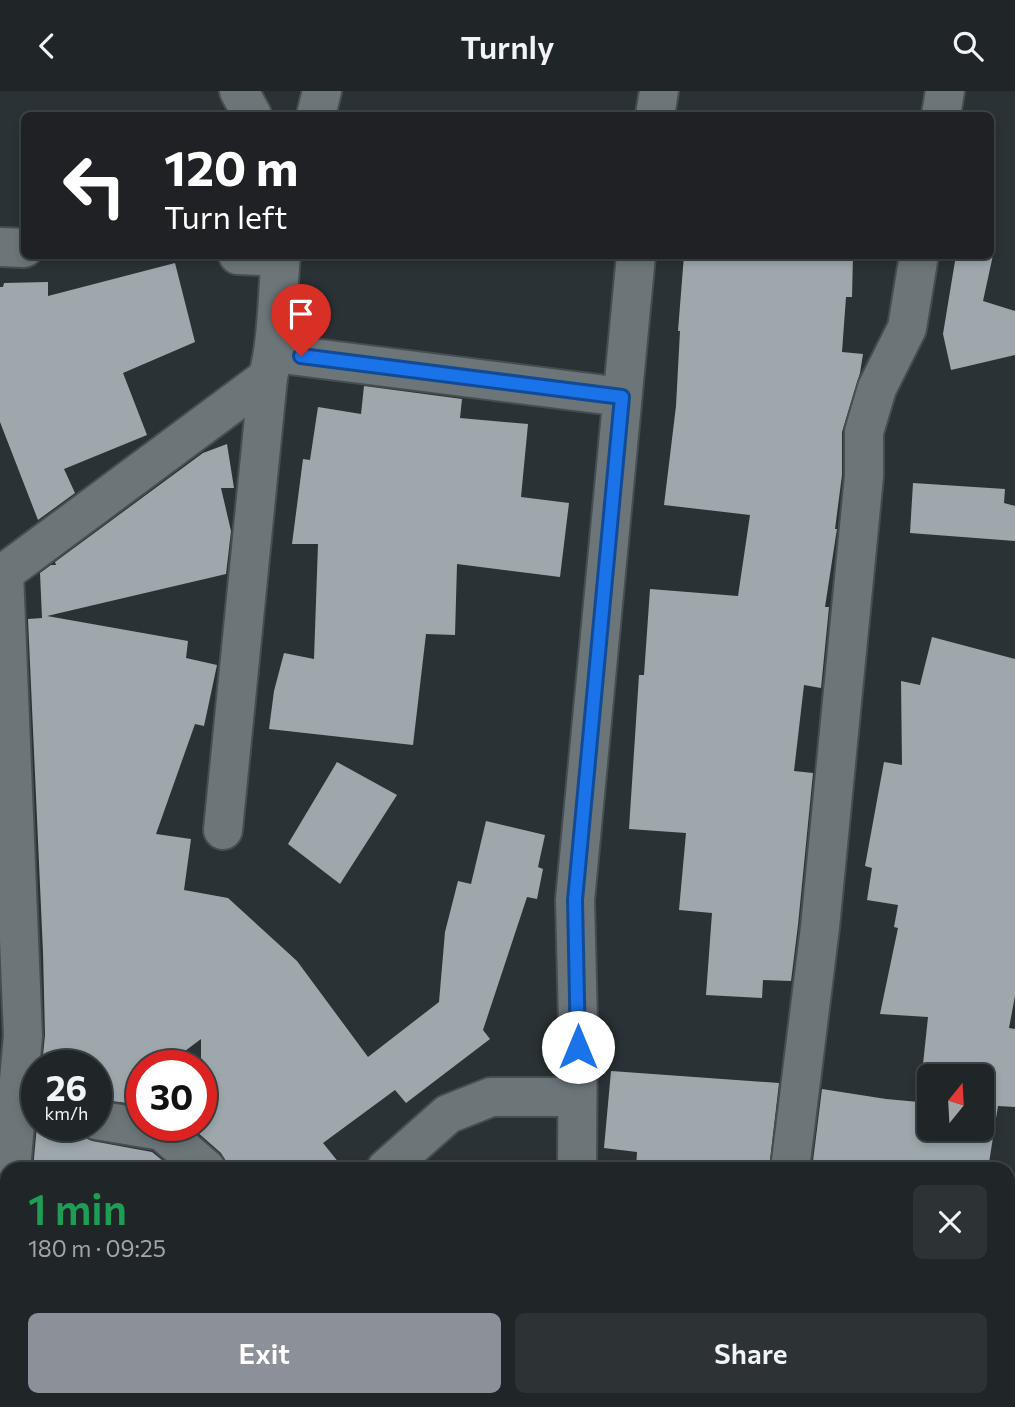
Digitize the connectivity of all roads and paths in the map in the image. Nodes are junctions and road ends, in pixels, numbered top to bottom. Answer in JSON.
{"nodes":[{"id":1,"x":239,"y":91,"type":"edge"},
{"id":2,"x":322,"y":91,"type":"edge"},
{"id":3,"x":659,"y":91,"type":"edge"},
{"id":4,"x":945,"y":91,"type":"edge"},
{"id":5,"x":250,"y":112,"type":"edge"},
{"id":6,"x":317,"y":112,"type":"edge"},
{"id":7,"x":656,"y":112,"type":"edge"},
{"id":8,"x":942,"y":112,"type":"edge"},
{"id":9,"x":0,"y":247,"type":"edge"},
{"id":10,"x":21,"y":248,"type":"edge"},
{"id":11,"x":281,"y":259,"type":"edge"},
{"id":12,"x":636,"y":259,"type":"edge"},
{"id":13,"x":918,"y":259,"type":"edge"},
{"id":14,"x":271,"y":365,"type":"junction"},
{"id":15,"x":622,"y":397,"type":"junction"},
{"id":16,"x":2,"y":574,"type":"edge"},
{"id":17,"x":223,"y":830,"type":"dead end"},
{"id":18,"x":24,"y":1050,"type":"edge"},
{"id":19,"x":578,"y":1097,"type":"junction"},
{"id":20,"x":112,"y":1123,"type":"edge"},
{"id":21,"x":21,"y":1133,"type":"edge"},
{"id":22,"x":13,"y":1162,"type":"edge"},
{"id":23,"x":198,"y":1162,"type":"edge"},
{"id":24,"x":394,"y":1162,"type":"edge"},
{"id":25,"x":577,"y":1162,"type":"edge"},
{"id":26,"x":791,"y":1162,"type":"edge"}],
"edges":[{"from":1,"to":5,"type":"street"},
{"from":2,"to":6,"type":"street"},
{"from":3,"to":7,"type":"street"},
{"from":4,"to":8,"type":"street"},
{"from":9,"to":10,"type":"street"},
{"from":11,"to":14,"type":"street"},
{"from":12,"to":15,"type":"street"},
{"from":13,"to":26,"type":"street"},
{"from":14,"to":15,"type":"street"},
{"from":14,"to":16,"type":"street"},
{"from":14,"to":17,"type":"street"},
{"from":15,"to":19,"type":"street"},
{"from":16,"to":18,"type":"street"},
{"from":19,"to":24,"type":"street"},
{"from":19,"to":25,"type":"street"},
{"from":20,"to":23,"type":"street"},
{"from":21,"to":22,"type":"street"}]}
